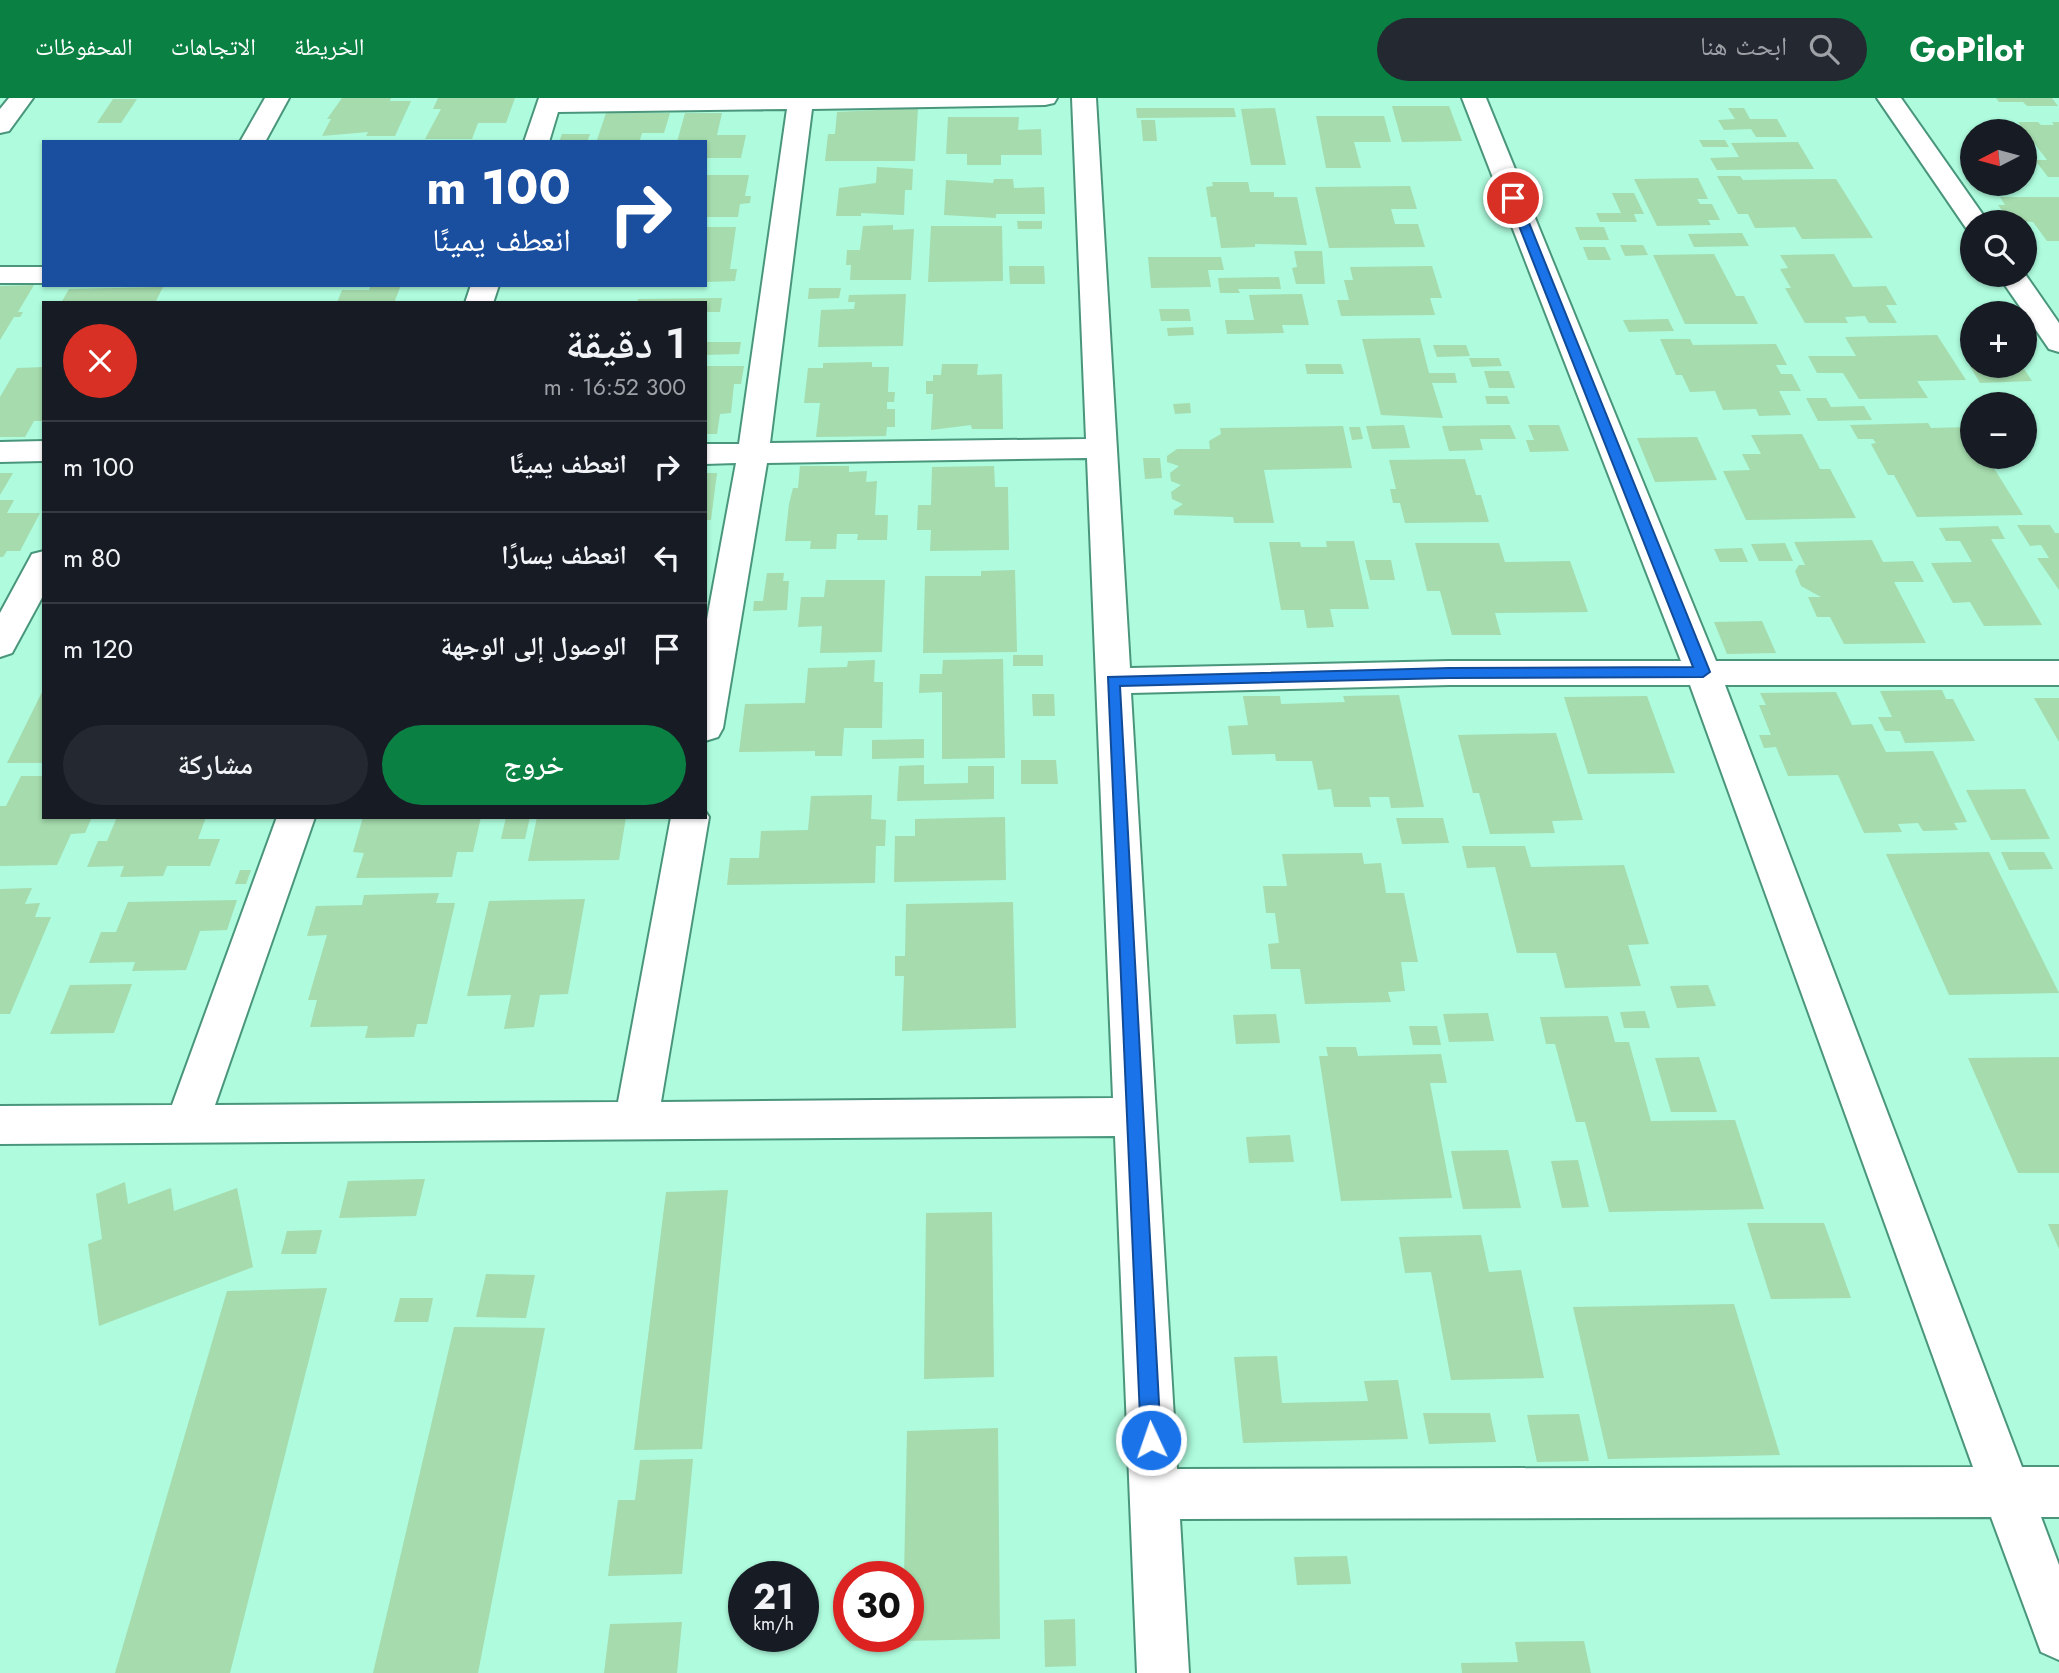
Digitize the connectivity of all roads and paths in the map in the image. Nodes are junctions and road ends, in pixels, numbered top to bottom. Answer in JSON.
{"nodes":[{"id":1,"x":21,"y":98,"type":"edge"},
{"id":2,"x":277,"y":98,"type":"edge"},
{"id":3,"x":1045,"y":98,"type":"edge"},
{"id":4,"x":1084,"y":98,"type":"edge"},
{"id":5,"x":1474,"y":98,"type":"edge"},
{"id":6,"x":1889,"y":98,"type":"edge"},
{"id":7,"x":801,"y":100,"type":"edge"},
{"id":8,"x":550,"y":102,"type":"edge"},
{"id":9,"x":0,"y":126,"type":"edge"},
{"id":10,"x":253,"y":140,"type":"edge"},
{"id":11,"x":537,"y":140,"type":"edge"},
{"id":12,"x":1967,"y":210,"type":"edge"},
{"id":13,"x":0,"y":275,"type":"edge"},
{"id":14,"x":42,"y":275,"type":"edge"},
{"id":15,"x":2024,"y":287,"type":"edge"},
{"id":16,"x":2047,"y":309,"type":"edge"},
{"id":17,"x":2059,"y":343,"type":"edge"},
{"id":18,"x":1101,"y":448,"type":"junction"},
{"id":19,"x":42,"y":451,"type":"edge"},
{"id":20,"x":0,"y":452,"type":"edge"},
{"id":21,"x":707,"y":454,"type":"edge"},
{"id":22,"x":753,"y":454,"type":"junction"},
{"id":23,"x":42,"y":566,"type":"edge"},
{"id":24,"x":0,"y":645,"type":"edge"},
{"id":25,"x":1703,"y":672,"type":"junction"},
{"id":26,"x":2059,"y":673,"type":"edge"},
{"id":27,"x":1113,"y":681,"type":"junction"},
{"id":28,"x":707,"y":717,"type":"edge"},
{"id":29,"x":295,"y":819,"type":"edge"},
{"id":30,"x":690,"y":819,"type":"edge"},
{"id":31,"x":1135,"y":1117,"type":"junction"},
{"id":32,"x":636,"y":1121,"type":"junction"},
{"id":33,"x":187,"y":1124,"type":"junction"},
{"id":34,"x":0,"y":1125,"type":"edge"},
{"id":35,"x":2059,"y":1492,"type":"edge"},
{"id":36,"x":2006,"y":1493,"type":"junction"},
{"id":37,"x":1154,"y":1494,"type":"junction"},
{"id":38,"x":2059,"y":1634,"type":"edge"},
{"id":39,"x":1163,"y":1673,"type":"edge"}],
"edges":[{"from":1,"to":9,"type":"street"},
{"from":2,"to":10,"type":"street"},
{"from":3,"to":7,"type":"street"},
{"from":4,"to":18,"type":"street"},
{"from":5,"to":25,"type":"street"},
{"from":6,"to":12,"type":"street"},
{"from":7,"to":8,"type":"street"},
{"from":7,"to":22,"type":"street"},
{"from":8,"to":11,"type":"street"},
{"from":13,"to":14,"type":"street"},
{"from":15,"to":16,"type":"street"},
{"from":16,"to":17,"type":"street"},
{"from":18,"to":22,"type":"street"},
{"from":18,"to":27,"type":"street"},
{"from":19,"to":20,"type":"street"},
{"from":21,"to":22,"type":"street"},
{"from":22,"to":28,"type":"street"},
{"from":23,"to":24,"type":"street"},
{"from":25,"to":26,"type":"street"},
{"from":25,"to":27,"type":"street"},
{"from":25,"to":36,"type":"street"},
{"from":27,"to":31,"type":"street"},
{"from":29,"to":33,"type":"street"},
{"from":30,"to":32,"type":"street"},
{"from":31,"to":32,"type":"street"},
{"from":31,"to":37,"type":"street"},
{"from":32,"to":33,"type":"street"},
{"from":33,"to":34,"type":"street"},
{"from":35,"to":36,"type":"street"},
{"from":36,"to":37,"type":"street"},
{"from":36,"to":38,"type":"street"},
{"from":37,"to":39,"type":"street"}]}
